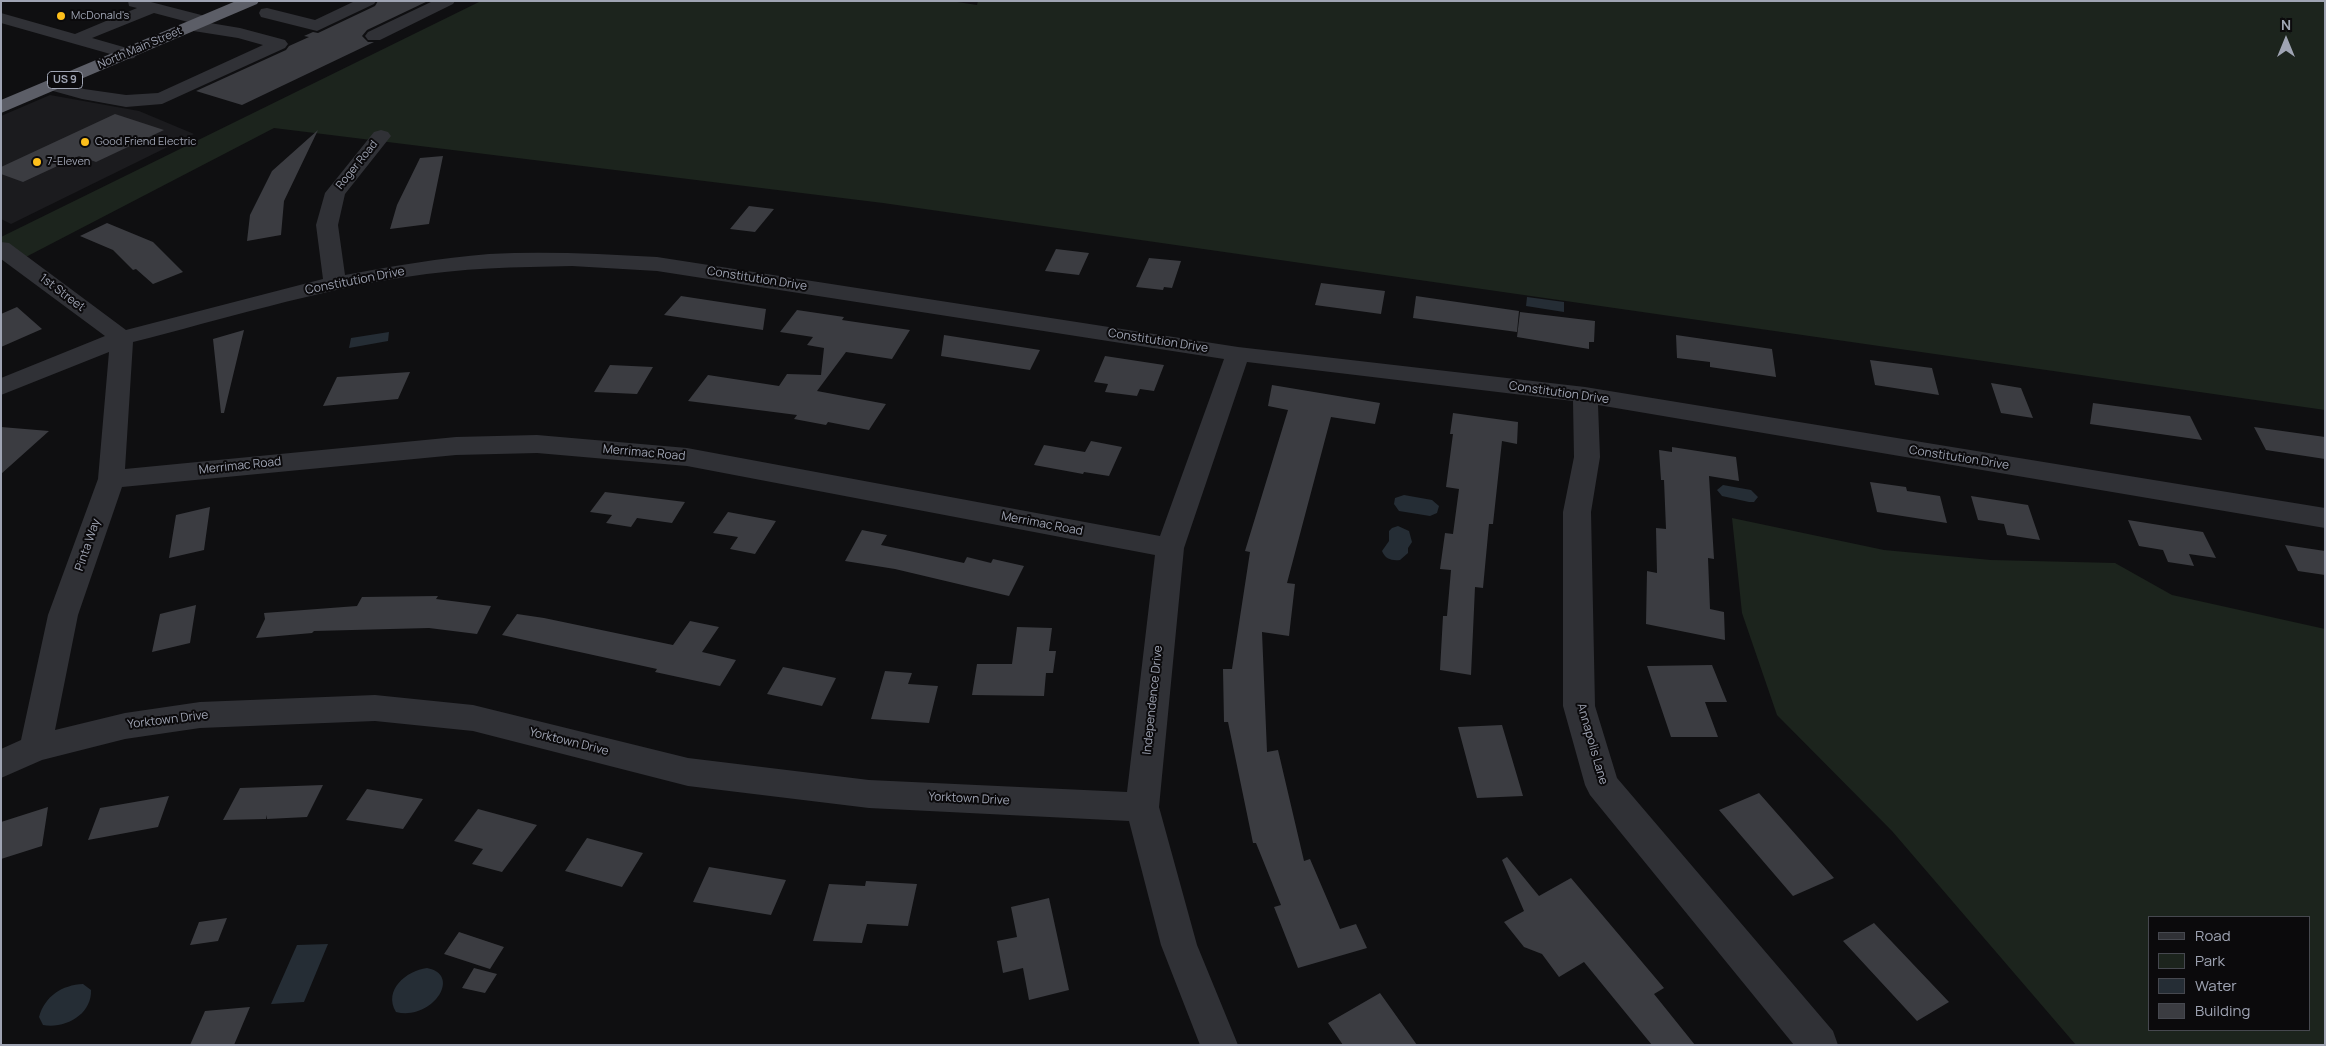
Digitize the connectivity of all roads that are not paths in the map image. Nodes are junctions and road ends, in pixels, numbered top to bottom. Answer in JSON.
{"nodes":[{"id":1,"x":129,"y":1,"type":"edge"},
{"id":2,"x":251,"y":1,"type":"edge"},
{"id":3,"x":368,"y":1,"type":"edge"},
{"id":4,"x":446,"y":1,"type":"edge"},
{"id":5,"x":325,"y":4,"type":"dead end"},
{"id":6,"x":152,"y":8,"type":"junction"},
{"id":7,"x":349,"y":10,"type":"junction"},
{"id":8,"x":267,"y":13,"type":"dead end"},
{"id":9,"x":1,"y":18,"type":"edge"},
{"id":10,"x":198,"y":24,"type":"junction"},
{"id":11,"x":374,"y":36,"type":"dead end"},
{"id":12,"x":76,"y":39,"type":"junction"},
{"id":13,"x":128,"y":54,"type":"junction"},
{"id":14,"x":52,"y":85,"type":"junction"},
{"id":15,"x":1,"y":106,"type":"edge"},
{"id":16,"x":381,"y":136,"type":"dead end"},
{"id":17,"x":1,"y":248,"type":"edge"},
{"id":18,"x":335,"y":283,"type":"junction"},
{"id":19,"x":122,"y":338,"type":"junction"},
{"id":20,"x":1238,"y":354,"type":"junction"},
{"id":21,"x":1,"y":387,"type":"edge"},
{"id":22,"x":1585,"y":396,"type":"junction"},
{"id":23,"x":111,"y":480,"type":"junction"},
{"id":24,"x":2325,"y":518,"type":"edge"},
{"id":25,"x":1170,"y":548,"type":"junction"},
{"id":26,"x":35,"y":748,"type":"junction"},
{"id":27,"x":1,"y":764,"type":"edge"},
{"id":28,"x":1142,"y":807,"type":"junction"},
{"id":29,"x":1219,"y":1045,"type":"edge"},
{"id":30,"x":1820,"y":1045,"type":"edge"}],
"edges":[{"from":1,"to":6,"type":"street"},
{"from":2,"to":10,"type":"highway","name":"North Main Street","number":"US 9"},
{"from":3,"to":7,"type":"street"},
{"from":4,"to":11,"type":"street"},
{"from":5,"to":7,"type":"street"},
{"from":6,"to":10,"type":"street"},
{"from":6,"to":12,"type":"street"},
{"from":7,"to":8,"type":"street"},
{"from":9,"to":12,"type":"street"},
{"from":10,"to":13,"type":"highway","name":"North Main Street","number":"US 9"},
{"from":10,"to":14,"type":"street"},
{"from":12,"to":13,"type":"street"},
{"from":13,"to":14,"type":"highway","name":"North Main Street","number":"US 9"},
{"from":14,"to":15,"type":"highway","name":"North Main Street","number":"US 9"},
{"from":16,"to":18,"type":"street","name":"Roger Road"},
{"from":17,"to":19,"type":"street","name":"1st Street"},
{"from":18,"to":19,"type":"street","name":"Constitution Drive"},
{"from":18,"to":20,"type":"street","name":"Constitution Drive"},
{"from":19,"to":21,"type":"street","name":"Constitution Drive"},
{"from":19,"to":23,"type":"street","name":"Pinta Way"},
{"from":20,"to":22,"type":"street","name":"Constitution Drive"},
{"from":20,"to":25,"type":"street","name":"Independence Drive"},
{"from":22,"to":24,"type":"street","name":"Constitution Drive"},
{"from":22,"to":30,"type":"street","name":"Annapolis Lane"},
{"from":23,"to":25,"type":"street","name":"Merrimac Road"},
{"from":23,"to":26,"type":"street","name":"Pinta Way"},
{"from":25,"to":28,"type":"street","name":"Independence Drive"},
{"from":26,"to":27,"type":"street","name":"Yorktown Drive"},
{"from":26,"to":28,"type":"street","name":"Yorktown Drive"},
{"from":28,"to":29,"type":"street","name":"Independence Drive"}]}
